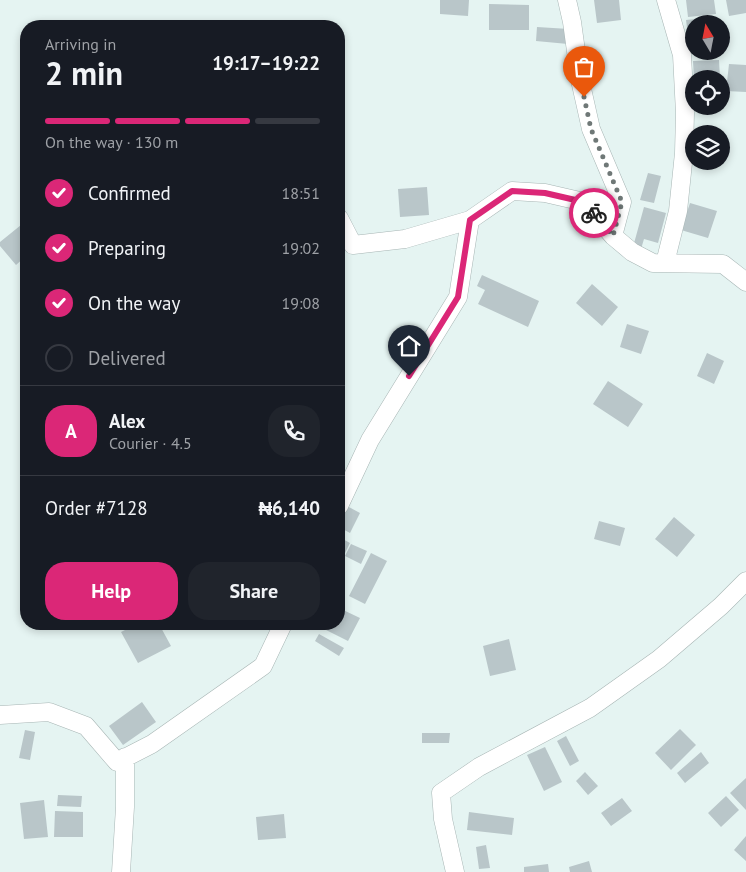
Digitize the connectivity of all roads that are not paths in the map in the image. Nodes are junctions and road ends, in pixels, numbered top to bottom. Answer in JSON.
{"nodes":[{"id":1,"x":567,"y":0,"type":"edge"},
{"id":2,"x":666,"y":0,"type":"edge"},
{"id":3,"x":470,"y":220,"type":"junction"},
{"id":4,"x":345,"y":230,"type":"edge"},
{"id":5,"x":613,"y":236,"type":"junction"},
{"id":6,"x":665,"y":263,"type":"junction"},
{"id":7,"x":746,"y":282,"type":"edge"},
{"id":8,"x":345,"y":493,"type":"edge"},
{"id":9,"x":746,"y":581,"type":"edge"},
{"id":10,"x":280,"y":630,"type":"edge"},
{"id":11,"x":0,"y":715,"type":"edge"},
{"id":12,"x":125,"y":758,"type":"junction"},
{"id":13,"x":121,"y":872,"type":"edge"},
{"id":14,"x":455,"y":872,"type":"edge"}],
"edges":[{"from":1,"to":5,"type":"street"},
{"from":2,"to":6,"type":"street"},
{"from":3,"to":4,"type":"street"},
{"from":3,"to":5,"type":"street"},
{"from":3,"to":8,"type":"street"},
{"from":5,"to":6,"type":"street"},
{"from":6,"to":7,"type":"street"},
{"from":9,"to":14,"type":"street"},
{"from":10,"to":12,"type":"street"},
{"from":11,"to":12,"type":"street"},
{"from":12,"to":13,"type":"street"}]}
